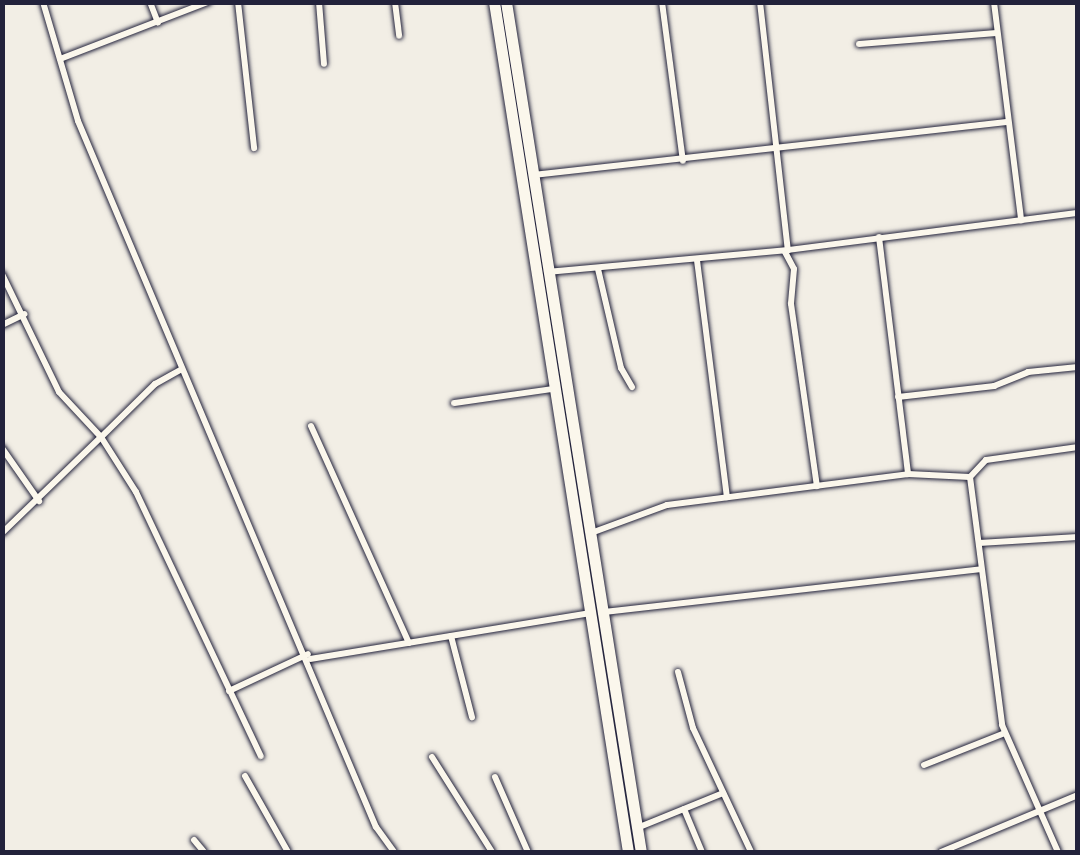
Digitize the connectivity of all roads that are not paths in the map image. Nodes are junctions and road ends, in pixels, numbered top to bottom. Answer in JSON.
{"nodes":[{"id":1,"x":43,"y":2,"type":"edge"},
{"id":2,"x":150,"y":2,"type":"edge"},
{"id":3,"x":208,"y":2,"type":"edge"},
{"id":4,"x":238,"y":2,"type":"edge"},
{"id":5,"x":318,"y":2,"type":"edge"},
{"id":6,"x":395,"y":2,"type":"edge"},
{"id":7,"x":494,"y":2,"type":"edge"},
{"id":8,"x":506,"y":2,"type":"edge"},
{"id":9,"x":662,"y":2,"type":"edge"},
{"id":10,"x":760,"y":2,"type":"edge"},
{"id":11,"x":994,"y":2,"type":"edge"},
{"id":12,"x":158,"y":23,"type":"junction"},
{"id":13,"x":997,"y":32,"type":"junction"},
{"id":14,"x":398,"y":36,"type":"dead end"},
{"id":15,"x":859,"y":44,"type":"dead end"},
{"id":16,"x":60,"y":58,"type":"junction"},
{"id":17,"x":324,"y":64,"type":"dead end"},
{"id":18,"x":1008,"y":122,"type":"junction"},
{"id":19,"x":777,"y":147,"type":"junction"},
{"id":20,"x":254,"y":148,"type":"dead end"},
{"id":21,"x":683,"y":160,"type":"junction"},
{"id":22,"x":534,"y":175,"type":"junction"},
{"id":23,"x":1078,"y":212,"type":"edge"},
{"id":24,"x":1021,"y":220,"type":"junction"},
{"id":25,"x":879,"y":237,"type":"junction"},
{"id":26,"x":786,"y":250,"type":"junction"},
{"id":27,"x":697,"y":260,"type":"junction"},
{"id":28,"x":598,"y":269,"type":"junction"},
{"id":29,"x":541,"y":272,"type":"junction"},
{"id":30,"x":2,"y":274,"type":"edge"},
{"id":31,"x":25,"y":314,"type":"junction"},
{"id":32,"x":2,"y":325,"type":"edge"},
{"id":33,"x":1078,"y":367,"type":"edge"},
{"id":34,"x":182,"y":369,"type":"junction"},
{"id":35,"x":632,"y":387,"type":"dead end"},
{"id":36,"x":552,"y":389,"type":"junction"},
{"id":37,"x":898,"y":397,"type":"junction"},
{"id":38,"x":454,"y":403,"type":"dead end"},
{"id":39,"x":311,"y":426,"type":"dead end"},
{"id":40,"x":101,"y":436,"type":"junction"},
{"id":41,"x":1078,"y":446,"type":"edge"},
{"id":42,"x":2,"y":448,"type":"edge"},
{"id":43,"x":908,"y":474,"type":"junction"},
{"id":44,"x":970,"y":477,"type":"junction"},
{"id":45,"x":817,"y":486,"type":"junction"},
{"id":46,"x":727,"y":497,"type":"junction"},
{"id":47,"x":39,"y":501,"type":"junction"},
{"id":48,"x":2,"y":533,"type":"edge"},
{"id":49,"x":590,"y":534,"type":"junction"},
{"id":50,"x":1078,"y":537,"type":"edge"},
{"id":51,"x":978,"y":543,"type":"junction"},
{"id":52,"x":981,"y":569,"type":"junction"},
{"id":53,"x":595,"y":613,"type":"junction"},
{"id":54,"x":451,"y":636,"type":"junction"},
{"id":55,"x":409,"y":643,"type":"junction"},
{"id":56,"x":309,"y":657,"type":"junction"},
{"id":57,"x":678,"y":672,"type":"dead end"},
{"id":58,"x":229,"y":690,"type":"junction"},
{"id":59,"x":472,"y":717,"type":"dead end"},
{"id":60,"x":1005,"y":732,"type":"junction"},
{"id":61,"x":260,"y":756,"type":"dead end"},
{"id":62,"x":432,"y":757,"type":"dead end"},
{"id":63,"x":924,"y":765,"type":"dead end"},
{"id":64,"x":245,"y":776,"type":"dead end"},
{"id":65,"x":495,"y":777,"type":"dead end"},
{"id":66,"x":723,"y":793,"type":"junction"},
{"id":67,"x":1078,"y":795,"type":"edge"},
{"id":68,"x":684,"y":810,"type":"junction"},
{"id":69,"x":1039,"y":810,"type":"junction"},
{"id":70,"x":636,"y":829,"type":"junction"},
{"id":71,"x":194,"y":840,"type":"dead end"},
{"id":72,"x":204,"y":852,"type":"edge"},
{"id":73,"x":288,"y":852,"type":"edge"},
{"id":74,"x":394,"y":852,"type":"edge"},
{"id":75,"x":492,"y":852,"type":"edge"},
{"id":76,"x":528,"y":852,"type":"edge"},
{"id":77,"x":628,"y":852,"type":"edge"},
{"id":78,"x":641,"y":852,"type":"edge"},
{"id":79,"x":702,"y":852,"type":"edge"},
{"id":80,"x":751,"y":852,"type":"edge"},
{"id":81,"x":941,"y":852,"type":"edge"},
{"id":82,"x":1058,"y":852,"type":"edge"}],
"edges":[{"from":1,"to":16,"type":"street"},
{"from":2,"to":12,"type":"street"},
{"from":3,"to":12,"type":"street"},
{"from":4,"to":20,"type":"street"},
{"from":5,"to":17,"type":"street"},
{"from":6,"to":14,"type":"street"},
{"from":7,"to":29,"type":"main road"},
{"from":8,"to":22,"type":"main road"},
{"from":9,"to":21,"type":"street"},
{"from":10,"to":19,"type":"street"},
{"from":11,"to":13,"type":"street"},
{"from":12,"to":16,"type":"street"},
{"from":13,"to":15,"type":"street"},
{"from":13,"to":18,"type":"street"},
{"from":16,"to":34,"type":"street"},
{"from":18,"to":19,"type":"street"},
{"from":18,"to":24,"type":"street"},
{"from":19,"to":21,"type":"street"},
{"from":19,"to":26,"type":"street"},
{"from":21,"to":22,"type":"street"},
{"from":22,"to":29,"type":"main road"},
{"from":23,"to":24,"type":"street"},
{"from":24,"to":25,"type":"street"},
{"from":25,"to":26,"type":"street"},
{"from":25,"to":37,"type":"street"},
{"from":26,"to":27,"type":"street"},
{"from":26,"to":45,"type":"street"},
{"from":27,"to":28,"type":"street"},
{"from":27,"to":46,"type":"street"},
{"from":28,"to":29,"type":"street"},
{"from":28,"to":35,"type":"street"},
{"from":29,"to":36,"type":"main road"},
{"from":29,"to":49,"type":"main road"},
{"from":30,"to":31,"type":"street"},
{"from":31,"to":32,"type":"street"},
{"from":31,"to":40,"type":"street"},
{"from":33,"to":37,"type":"street"},
{"from":34,"to":40,"type":"street"},
{"from":34,"to":56,"type":"street"},
{"from":36,"to":38,"type":"street"},
{"from":36,"to":53,"type":"main road"},
{"from":37,"to":43,"type":"street"},
{"from":39,"to":55,"type":"street"},
{"from":40,"to":47,"type":"street"},
{"from":40,"to":58,"type":"street"},
{"from":41,"to":44,"type":"street"},
{"from":42,"to":47,"type":"street"},
{"from":43,"to":44,"type":"street"},
{"from":43,"to":45,"type":"street"},
{"from":44,"to":51,"type":"street"},
{"from":45,"to":46,"type":"street"},
{"from":46,"to":49,"type":"street"},
{"from":47,"to":48,"type":"street"},
{"from":49,"to":53,"type":"main road"},
{"from":50,"to":51,"type":"street"},
{"from":51,"to":52,"type":"street"},
{"from":52,"to":53,"type":"street"},
{"from":52,"to":60,"type":"street"},
{"from":53,"to":54,"type":"street"},
{"from":53,"to":70,"type":"main road"},
{"from":53,"to":77,"type":"main road"},
{"from":54,"to":55,"type":"street"},
{"from":54,"to":59,"type":"street"},
{"from":55,"to":56,"type":"street"},
{"from":56,"to":58,"type":"street"},
{"from":56,"to":74,"type":"street"},
{"from":57,"to":66,"type":"street"},
{"from":58,"to":61,"type":"street"},
{"from":60,"to":63,"type":"street"},
{"from":60,"to":69,"type":"street"},
{"from":62,"to":75,"type":"street"},
{"from":64,"to":73,"type":"street"},
{"from":65,"to":76,"type":"street"},
{"from":66,"to":68,"type":"street"},
{"from":66,"to":80,"type":"street"},
{"from":67,"to":69,"type":"street"},
{"from":68,"to":70,"type":"street"},
{"from":68,"to":79,"type":"street"},
{"from":69,"to":81,"type":"street"},
{"from":69,"to":82,"type":"street"},
{"from":70,"to":78,"type":"main road"},
{"from":71,"to":72,"type":"street"}]}
